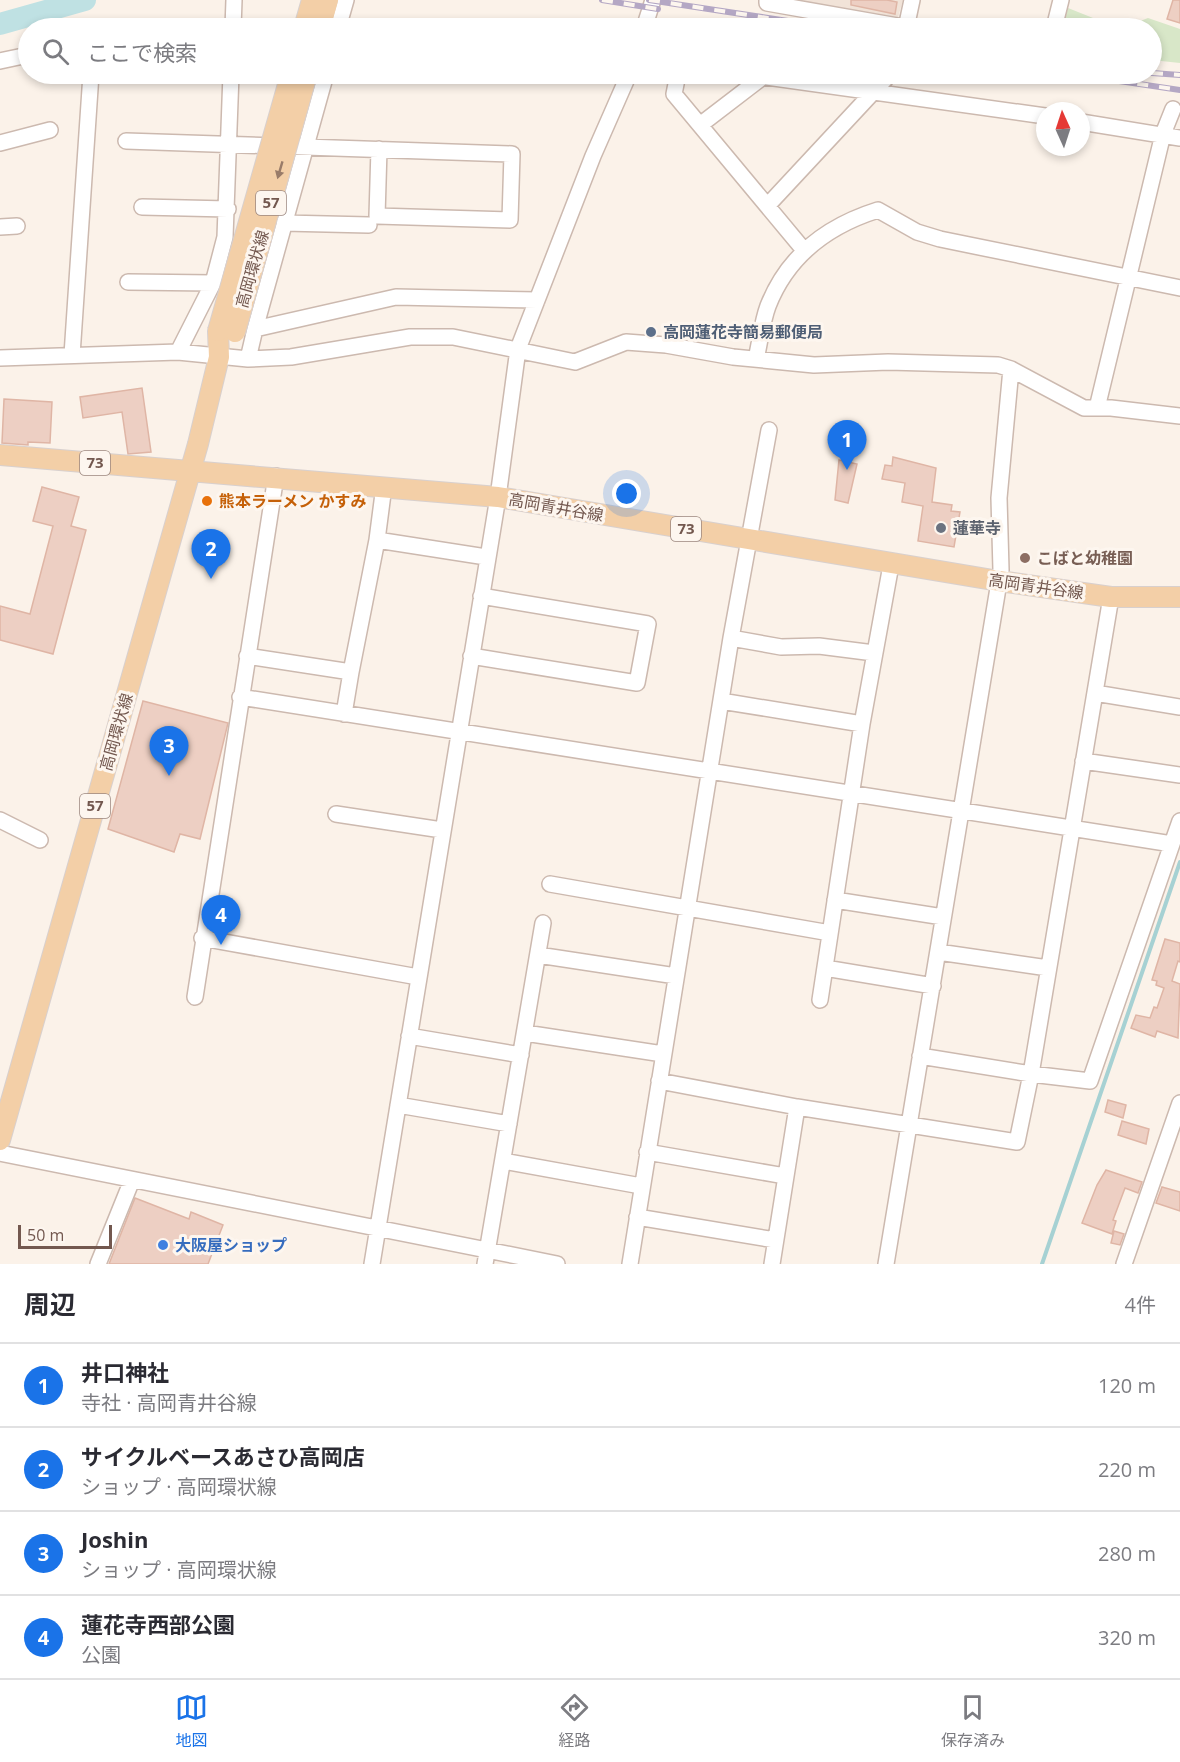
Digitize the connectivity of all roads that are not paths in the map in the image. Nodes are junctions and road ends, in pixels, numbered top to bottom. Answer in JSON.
{"nodes":[{"id":1,"x":234,"y":0,"type":"edge"},
{"id":2,"x":312,"y":0,"type":"edge"},
{"id":3,"x":328,"y":0,"type":"edge"},
{"id":4,"x":346,"y":0,"type":"edge"},
{"id":5,"x":653,"y":0,"type":"edge"},
{"id":6,"x":767,"y":0,"type":"edge"},
{"id":7,"x":912,"y":0,"type":"edge"},
{"id":8,"x":1061,"y":0,"type":"edge"},
{"id":9,"x":233,"y":18,"type":"edge"},
{"id":10,"x":307,"y":18,"type":"edge"},
{"id":11,"x":323,"y":18,"type":"edge"},
{"id":12,"x":341,"y":18,"type":"edge"},
{"id":13,"x":647,"y":18,"type":"edge"},
{"id":14,"x":852,"y":18,"type":"edge"},
{"id":15,"x":909,"y":18,"type":"edge"},
{"id":16,"x":1056,"y":18,"type":"edge"},
{"id":17,"x":18,"y":57,"type":"edge"},
{"id":18,"x":0,"y":61,"type":"edge"},
{"id":19,"x":90,"y":84,"type":"edge"},
{"id":20,"x":231,"y":84,"type":"edge"},
{"id":21,"x":288,"y":84,"type":"edge"},
{"id":22,"x":304,"y":84,"type":"edge"},
{"id":23,"x":323,"y":84,"type":"edge"},
{"id":24,"x":625,"y":84,"type":"edge"},
{"id":25,"x":676,"y":84,"type":"edge"},
{"id":26,"x":754,"y":84,"type":"edge"},
{"id":27,"x":829,"y":84,"type":"edge"},
{"id":28,"x":882,"y":84,"type":"edge"},
{"id":29,"x":877,"y":90,"type":"junction"},
{"id":30,"x":1173,"y":109,"type":"dead end"},
{"id":31,"x":1036,"y":115,"type":"edge"},
{"id":32,"x":1090,"y":123,"type":"edge"},
{"id":33,"x":700,"y":125,"type":"junction"},
{"id":34,"x":50,"y":130,"type":"dead end"},
{"id":35,"x":1163,"y":134,"type":"junction"},
{"id":36,"x":1180,"y":138,"type":"edge"},
{"id":37,"x":126,"y":141,"type":"dead end"},
{"id":38,"x":0,"y":143,"type":"edge"},
{"id":39,"x":229,"y":144,"type":"junction"},
{"id":40,"x":305,"y":146,"type":"junction"},
{"id":41,"x":379,"y":149,"type":"junction"},
{"id":42,"x":768,"y":205,"type":"junction"},
{"id":43,"x":142,"y":207,"type":"dead end"},
{"id":44,"x":228,"y":209,"type":"junction"},
{"id":45,"x":284,"y":223,"type":"junction"},
{"id":46,"x":369,"y":225,"type":"dead end"},
{"id":47,"x":17,"y":226,"type":"dead end"},
{"id":48,"x":0,"y":227,"type":"edge"},
{"id":49,"x":803,"y":249,"type":"junction"},
{"id":50,"x":1130,"y":278,"type":"junction"},
{"id":51,"x":128,"y":282,"type":"dead end"},
{"id":52,"x":213,"y":283,"type":"junction"},
{"id":53,"x":1180,"y":288,"type":"edge"},
{"id":54,"x":537,"y":300,"type":"junction"},
{"id":55,"x":255,"y":329,"type":"junction"},
{"id":56,"x":226,"y":331,"type":"junction"},
{"id":57,"x":518,"y":348,"type":"junction"},
{"id":58,"x":178,"y":352,"type":"junction"},
{"id":59,"x":72,"y":356,"type":"junction"},
{"id":60,"x":219,"y":357,"type":"junction"},
{"id":61,"x":0,"y":358,"type":"edge"},
{"id":62,"x":248,"y":359,"type":"junction"},
{"id":63,"x":756,"y":359,"type":"junction"},
{"id":64,"x":1011,"y":369,"type":"junction"},
{"id":65,"x":1097,"y":408,"type":"junction"},
{"id":66,"x":1180,"y":416,"type":"edge"},
{"id":67,"x":769,"y":430,"type":"dead end"},
{"id":68,"x":0,"y":455,"type":"edge"},
{"id":69,"x":190,"y":472,"type":"junction"},
{"id":70,"x":276,"y":476,"type":"junction"},
{"id":71,"x":384,"y":486,"type":"junction"},
{"id":72,"x":498,"y":497,"type":"junction"},
{"id":73,"x":377,"y":540,"type":"junction"},
{"id":74,"x":747,"y":540,"type":"junction"},
{"id":75,"x":486,"y":557,"type":"junction"},
{"id":76,"x":891,"y":564,"type":"junction"},
{"id":77,"x":999,"y":581,"type":"junction"},
{"id":78,"x":481,"y":596,"type":"junction"},
{"id":79,"x":1111,"y":597,"type":"junction"},
{"id":80,"x":1180,"y":597,"type":"edge"},
{"id":81,"x":731,"y":638,"type":"junction"},
{"id":82,"x":874,"y":653,"type":"junction"},
{"id":83,"x":247,"y":656,"type":"junction"},
{"id":84,"x":471,"y":656,"type":"junction"},
{"id":85,"x":351,"y":672,"type":"junction"},
{"id":86,"x":1095,"y":693,"type":"junction"},
{"id":87,"x":240,"y":697,"type":"junction"},
{"id":88,"x":721,"y":701,"type":"junction"},
{"id":89,"x":1180,"y":707,"type":"edge"},
{"id":90,"x":344,"y":714,"type":"junction"},
{"id":91,"x":862,"y":724,"type":"junction"},
{"id":92,"x":458,"y":733,"type":"junction"},
{"id":93,"x":1083,"y":761,"type":"junction"},
{"id":94,"x":709,"y":772,"type":"junction"},
{"id":95,"x":1180,"y":775,"type":"edge"},
{"id":96,"x":852,"y":795,"type":"junction"},
{"id":97,"x":961,"y":812,"type":"junction"},
{"id":98,"x":336,"y":813,"type":"dead end"},
{"id":99,"x":0,"y":820,"type":"edge"},
{"id":100,"x":1180,"y":821,"type":"edge"},
{"id":101,"x":1070,"y":829,"type":"junction"},
{"id":102,"x":442,"y":830,"type":"junction"},
{"id":103,"x":40,"y":840,"type":"dead end"},
{"id":104,"x":1172,"y":844,"type":"junction"},
{"id":105,"x":550,"y":884,"type":"dead end"},
{"id":106,"x":835,"y":900,"type":"junction"},
{"id":107,"x":687,"y":907,"type":"junction"},
{"id":108,"x":943,"y":917,"type":"junction"},
{"id":109,"x":543,"y":922,"type":"dead end"},
{"id":110,"x":830,"y":933,"type":"junction"},
{"id":111,"x":202,"y":938,"type":"junction"},
{"id":112,"x":938,"y":952,"type":"junction"},
{"id":113,"x":538,"y":955,"type":"junction"},
{"id":114,"x":825,"y":968,"type":"junction"},
{"id":115,"x":1048,"y":968,"type":"junction"},
{"id":116,"x":676,"y":976,"type":"junction"},
{"id":117,"x":418,"y":977,"type":"junction"},
{"id":118,"x":933,"y":986,"type":"junction"},
{"id":119,"x":195,"y":998,"type":"dead end"},
{"id":120,"x":820,"y":1000,"type":"dead end"},
{"id":121,"x":525,"y":1033,"type":"junction"},
{"id":122,"x":409,"y":1036,"type":"junction"},
{"id":123,"x":521,"y":1054,"type":"junction"},
{"id":124,"x":663,"y":1054,"type":"junction"},
{"id":125,"x":920,"y":1056,"type":"junction"},
{"id":126,"x":1031,"y":1074,"type":"junction"},
{"id":127,"x":659,"y":1081,"type":"junction"},
{"id":128,"x":1180,"y":1103,"type":"edge"},
{"id":129,"x":398,"y":1105,"type":"junction"},
{"id":130,"x":797,"y":1107,"type":"junction"},
{"id":131,"x":509,"y":1124,"type":"junction"},
{"id":132,"x":909,"y":1125,"type":"junction"},
{"id":133,"x":0,"y":1140,"type":"edge"},
{"id":134,"x":647,"y":1152,"type":"junction"},
{"id":135,"x":0,"y":1154,"type":"edge"},
{"id":136,"x":502,"y":1161,"type":"junction"},
{"id":137,"x":785,"y":1176,"type":"junction"},
{"id":138,"x":132,"y":1180,"type":"junction"},
{"id":139,"x":641,"y":1186,"type":"junction"},
{"id":140,"x":637,"y":1217,"type":"junction"},
{"id":141,"x":378,"y":1229,"type":"junction"},
{"id":142,"x":775,"y":1240,"type":"junction"},
{"id":143,"x":486,"y":1257,"type":"edge"},
{"id":144,"x":98,"y":1264,"type":"edge"},
{"id":145,"x":372,"y":1264,"type":"edge"},
{"id":146,"x":557,"y":1264,"type":"edge"},
{"id":147,"x":630,"y":1264,"type":"edge"},
{"id":148,"x":772,"y":1264,"type":"edge"},
{"id":149,"x":886,"y":1264,"type":"edge"},
{"id":150,"x":1124,"y":1264,"type":"edge"}],
"edges":[{"from":1,"to":9,"type":"street"},
{"from":2,"to":10,"type":"main road"},
{"from":3,"to":11,"type":"main road"},
{"from":4,"to":12,"type":"street"},
{"from":5,"to":13,"type":"street"},
{"from":6,"to":14,"type":"street"},
{"from":7,"to":15,"type":"street"},
{"from":8,"to":16,"type":"street"},
{"from":17,"to":18,"type":"street"},
{"from":19,"to":59,"type":"street"},
{"from":20,"to":39,"type":"street"},
{"from":21,"to":56,"type":"main road","name":"高岡環状線","number":"57","bridge":true},
{"from":22,"to":56,"type":"main road","name":"高岡環状線","number":"57","one_way":true,"bridge":true},
{"from":23,"to":40,"type":"street"},
{"from":24,"to":54,"type":"street"},
{"from":25,"to":33,"type":"street"},
{"from":26,"to":33,"type":"street"},
{"from":27,"to":29,"type":"street"},
{"from":28,"to":29,"type":"street"},
{"from":29,"to":31,"type":"street"},
{"from":29,"to":42,"type":"street"},
{"from":30,"to":35,"type":"street"},
{"from":32,"to":35,"type":"street"},
{"from":33,"to":42,"type":"street"},
{"from":34,"to":38,"type":"street"},
{"from":35,"to":36,"type":"street"},
{"from":35,"to":50,"type":"street"},
{"from":37,"to":39,"type":"street"},
{"from":39,"to":40,"type":"street"},
{"from":39,"to":44,"type":"street"},
{"from":40,"to":41,"type":"street"},
{"from":40,"to":45,"type":"street"},
{"from":41,"to":41,"type":"street"},
{"from":42,"to":49,"type":"street"},
{"from":43,"to":44,"type":"street"},
{"from":44,"to":52,"type":"street"},
{"from":45,"to":46,"type":"street"},
{"from":45,"to":55,"type":"street"},
{"from":47,"to":48,"type":"street"},
{"from":49,"to":50,"type":"street"},
{"from":49,"to":63,"type":"street"},
{"from":50,"to":53,"type":"street"},
{"from":50,"to":65,"type":"street"},
{"from":51,"to":52,"type":"street"},
{"from":52,"to":58,"type":"street"},
{"from":54,"to":55,"type":"street"},
{"from":54,"to":57,"type":"street"},
{"from":55,"to":62,"type":"street"},
{"from":56,"to":60,"type":"main road","name":"高岡環状線","number":"57"},
{"from":57,"to":62,"type":"street"},
{"from":57,"to":63,"type":"street"},
{"from":57,"to":72,"type":"street"},
{"from":58,"to":59,"type":"street"},
{"from":58,"to":60,"type":"street"},
{"from":59,"to":61,"type":"street"},
{"from":60,"to":62,"type":"street"},
{"from":60,"to":69,"type":"main road","name":"高岡環状線","number":"57"},
{"from":63,"to":64,"type":"street"},
{"from":64,"to":65,"type":"street"},
{"from":64,"to":77,"type":"street"},
{"from":65,"to":66,"type":"street"},
{"from":67,"to":74,"type":"street"},
{"from":68,"to":69,"type":"main road","name":"高岡青井谷線","number":"73"},
{"from":69,"to":70,"type":"main road","name":"高岡青井谷線","number":"73"},
{"from":69,"to":133,"type":"main road","name":"高岡環状線","number":"57"},
{"from":70,"to":71,"type":"main road","name":"高岡青井谷線","number":"73"},
{"from":70,"to":83,"type":"street"},
{"from":71,"to":72,"type":"main road","name":"高岡青井谷線","number":"73"},
{"from":71,"to":73,"type":"street"},
{"from":72,"to":74,"type":"main road","name":"高岡青井谷線","number":"73"},
{"from":72,"to":75,"type":"street"},
{"from":73,"to":75,"type":"street"},
{"from":73,"to":85,"type":"street"},
{"from":74,"to":76,"type":"main road","name":"高岡青井谷線","number":"73"},
{"from":74,"to":81,"type":"street"},
{"from":75,"to":78,"type":"street"},
{"from":76,"to":77,"type":"main road","name":"高岡青井谷線","number":"73"},
{"from":76,"to":82,"type":"street"},
{"from":77,"to":79,"type":"main road","name":"高岡青井谷線","number":"73"},
{"from":77,"to":97,"type":"street"},
{"from":78,"to":84,"type":"street"},
{"from":78,"to":84,"type":"street"},
{"from":79,"to":80,"type":"main road","name":"高岡青井谷線","number":"73"},
{"from":79,"to":86,"type":"street"},
{"from":81,"to":82,"type":"street"},
{"from":81,"to":88,"type":"street"},
{"from":82,"to":91,"type":"street"},
{"from":83,"to":85,"type":"street"},
{"from":83,"to":87,"type":"street"},
{"from":84,"to":92,"type":"street"},
{"from":85,"to":90,"type":"street"},
{"from":86,"to":89,"type":"street"},
{"from":86,"to":93,"type":"street"},
{"from":87,"to":90,"type":"street"},
{"from":87,"to":111,"type":"street"},
{"from":88,"to":91,"type":"street"},
{"from":88,"to":94,"type":"street"},
{"from":90,"to":92,"type":"street"},
{"from":91,"to":96,"type":"street"},
{"from":92,"to":94,"type":"street"},
{"from":92,"to":102,"type":"street"},
{"from":93,"to":95,"type":"street"},
{"from":93,"to":101,"type":"street"},
{"from":94,"to":96,"type":"street"},
{"from":94,"to":107,"type":"street"},
{"from":96,"to":97,"type":"street"},
{"from":96,"to":106,"type":"street"},
{"from":97,"to":101,"type":"street"},
{"from":97,"to":108,"type":"street"},
{"from":98,"to":102,"type":"street"},
{"from":99,"to":103,"type":"street"},
{"from":100,"to":104,"type":"street"},
{"from":101,"to":104,"type":"street"},
{"from":101,"to":115,"type":"street"},
{"from":102,"to":117,"type":"street"},
{"from":104,"to":126,"type":"street"},
{"from":105,"to":107,"type":"street"},
{"from":106,"to":108,"type":"street"},
{"from":106,"to":110,"type":"street"},
{"from":107,"to":110,"type":"street"},
{"from":107,"to":116,"type":"street"},
{"from":108,"to":112,"type":"street"},
{"from":109,"to":113,"type":"street"},
{"from":110,"to":114,"type":"street"},
{"from":111,"to":117,"type":"street"},
{"from":111,"to":119,"type":"street"},
{"from":112,"to":115,"type":"street"},
{"from":112,"to":118,"type":"street"},
{"from":113,"to":116,"type":"street"},
{"from":113,"to":121,"type":"street"},
{"from":114,"to":118,"type":"street"},
{"from":114,"to":120,"type":"street"},
{"from":115,"to":126,"type":"street"},
{"from":116,"to":124,"type":"street"},
{"from":117,"to":122,"type":"street"},
{"from":118,"to":125,"type":"street"},
{"from":121,"to":123,"type":"street"},
{"from":121,"to":124,"type":"street"},
{"from":122,"to":123,"type":"street"},
{"from":122,"to":129,"type":"street"},
{"from":123,"to":131,"type":"street"},
{"from":124,"to":127,"type":"street"},
{"from":125,"to":126,"type":"street"},
{"from":125,"to":132,"type":"street"},
{"from":126,"to":132,"type":"street"},
{"from":127,"to":130,"type":"street"},
{"from":127,"to":134,"type":"street"},
{"from":128,"to":150,"type":"street"},
{"from":129,"to":131,"type":"street"},
{"from":129,"to":141,"type":"street"},
{"from":130,"to":132,"type":"street"},
{"from":130,"to":137,"type":"street"},
{"from":131,"to":136,"type":"street"},
{"from":132,"to":149,"type":"street"},
{"from":134,"to":137,"type":"street"},
{"from":134,"to":139,"type":"street"},
{"from":135,"to":138,"type":"street"},
{"from":136,"to":139,"type":"street"},
{"from":136,"to":143,"type":"street"},
{"from":137,"to":142,"type":"street"},
{"from":138,"to":141,"type":"street"},
{"from":138,"to":144,"type":"street"},
{"from":139,"to":140,"type":"street"},
{"from":140,"to":142,"type":"street"},
{"from":140,"to":147,"type":"street"},
{"from":141,"to":143,"type":"street"},
{"from":141,"to":145,"type":"street"},
{"from":142,"to":148,"type":"street"},
{"from":143,"to":146,"type":"street"}]}
